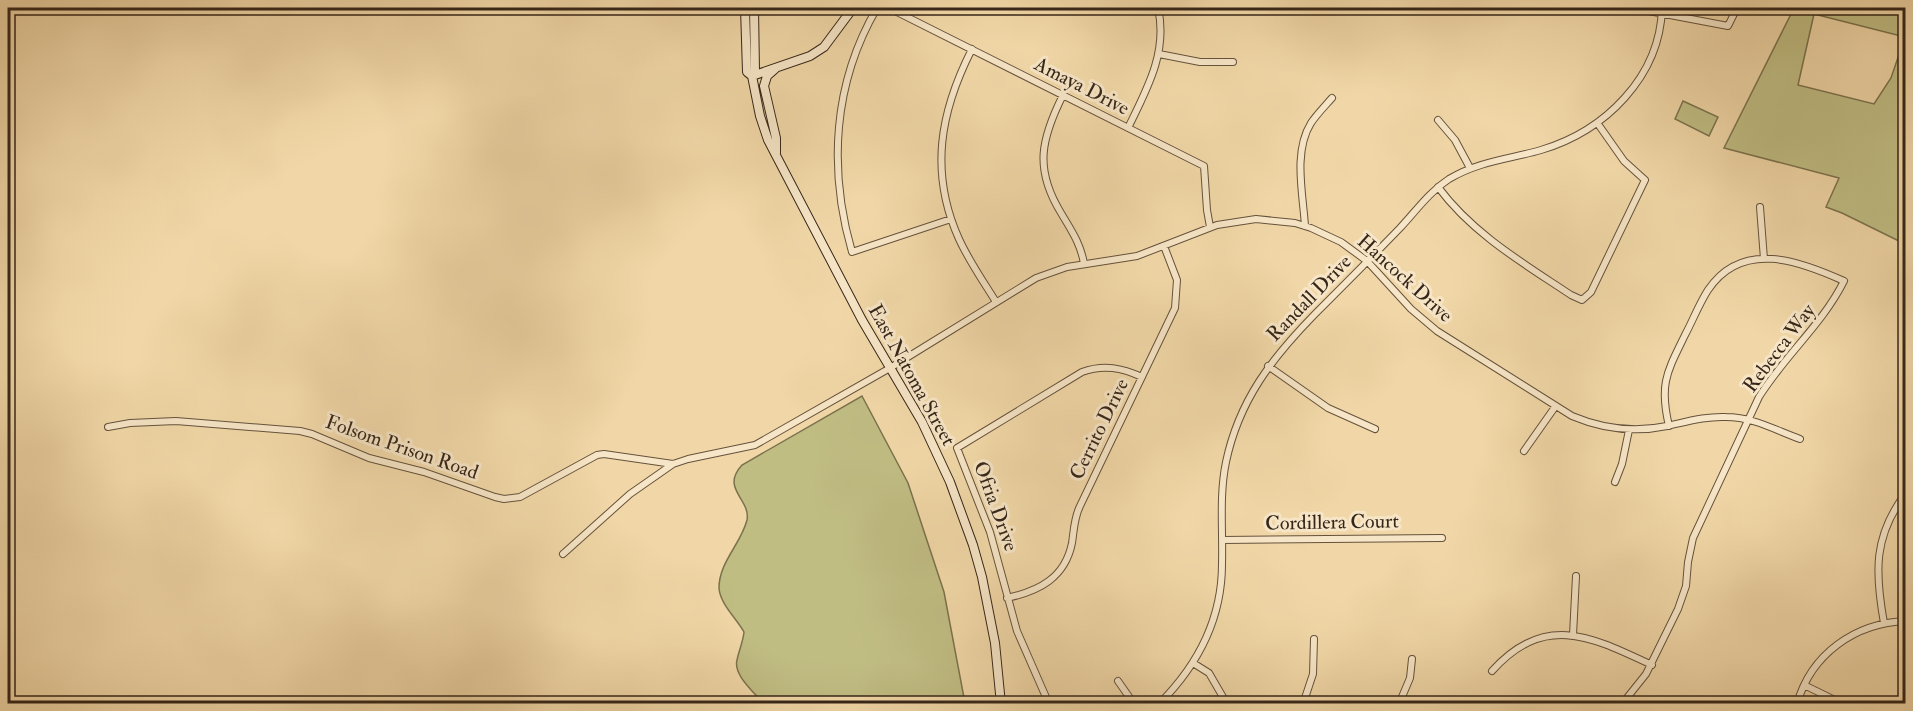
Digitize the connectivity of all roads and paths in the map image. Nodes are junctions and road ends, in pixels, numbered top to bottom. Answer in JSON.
{"nodes":[{"id":1,"x":745,"y":8,"type":"edge"},
{"id":2,"x":754,"y":8,"type":"edge"},
{"id":3,"x":853,"y":8,"type":"edge"},
{"id":4,"x":877,"y":8,"type":"edge"},
{"id":5,"x":889,"y":8,"type":"edge"},
{"id":6,"x":1158,"y":8,"type":"edge"},
{"id":7,"x":1633,"y":8,"type":"edge"},
{"id":8,"x":1737,"y":8,"type":"edge"},
{"id":9,"x":1662,"y":10,"type":"edge"},
{"id":10,"x":972,"y":49,"type":"junction"},
{"id":11,"x":1159,"y":54,"type":"junction"},
{"id":12,"x":1233,"y":62,"type":"dead end"},
{"id":13,"x":775,"y":69,"type":"junction"},
{"id":14,"x":752,"y":76,"type":"junction"},
{"id":15,"x":1063,"y":95,"type":"junction"},
{"id":16,"x":1332,"y":98,"type":"dead end"},
{"id":17,"x":1438,"y":120,"type":"dead end"},
{"id":18,"x":1598,"y":124,"type":"junction"},
{"id":19,"x":1128,"y":128,"type":"junction"},
{"id":20,"x":776,"y":157,"type":"junction"},
{"id":21,"x":1470,"y":168,"type":"junction"},
{"id":22,"x":1438,"y":187,"type":"junction"},
{"id":23,"x":1761,"y":207,"type":"dead end"},
{"id":24,"x":951,"y":219,"type":"junction"},
{"id":25,"x":1305,"y":226,"type":"junction"},
{"id":26,"x":1210,"y":227,"type":"junction"},
{"id":27,"x":1164,"y":246,"type":"junction"},
{"id":28,"x":1764,"y":259,"type":"junction"},
{"id":29,"x":1367,"y":261,"type":"junction"},
{"id":30,"x":1084,"y":264,"type":"junction"},
{"id":31,"x":996,"y":302,"type":"junction"},
{"id":32,"x":1268,"y":366,"type":"junction"},
{"id":33,"x":890,"y":368,"type":"junction"},
{"id":34,"x":1142,"y":377,"type":"junction"},
{"id":35,"x":1555,"y":407,"type":"junction"},
{"id":36,"x":1749,"y":419,"type":"junction"},
{"id":37,"x":1669,"y":426,"type":"junction"},
{"id":38,"x":108,"y":427,"type":"dead end"},
{"id":39,"x":1375,"y":429,"type":"dead end"},
{"id":40,"x":1629,"y":430,"type":"junction"},
{"id":41,"x":1800,"y":439,"type":"dead end"},
{"id":42,"x":1524,"y":451,"type":"dead end"},
{"id":43,"x":674,"y":464,"type":"junction"},
{"id":44,"x":1615,"y":482,"type":"dead end"},
{"id":45,"x":1905,"y":493,"type":"edge"},
{"id":46,"x":1442,"y":538,"type":"dead end"},
{"id":47,"x":1222,"y":540,"type":"junction"},
{"id":48,"x":562,"y":554,"type":"dead end"},
{"id":49,"x":1576,"y":576,"type":"dead end"},
{"id":50,"x":1007,"y":598,"type":"junction"},
{"id":51,"x":1905,"y":621,"type":"edge"},
{"id":52,"x":1884,"y":623,"type":"junction"},
{"id":53,"x":1573,"y":635,"type":"junction"},
{"id":54,"x":1314,"y":639,"type":"dead end"},
{"id":55,"x":1412,"y":659,"type":"dead end"},
{"id":56,"x":1193,"y":663,"type":"junction"},
{"id":57,"x":1652,"y":665,"type":"junction"},
{"id":58,"x":1492,"y":671,"type":"dead end"},
{"id":59,"x":1118,"y":681,"type":"dead end"},
{"id":60,"x":1804,"y":686,"type":"junction"},
{"id":61,"x":8,"y":694,"type":"edge"},
{"id":62,"x":14,"y":704,"type":"edge"},
{"id":63,"x":1001,"y":704,"type":"edge"},
{"id":64,"x":1049,"y":704,"type":"edge"},
{"id":65,"x":1134,"y":704,"type":"edge"},
{"id":66,"x":1159,"y":704,"type":"edge"},
{"id":67,"x":1227,"y":704,"type":"edge"},
{"id":68,"x":1303,"y":704,"type":"edge"},
{"id":69,"x":1399,"y":704,"type":"edge"},
{"id":70,"x":1622,"y":704,"type":"edge"},
{"id":71,"x":1797,"y":704,"type":"edge"},
{"id":72,"x":1842,"y":704,"type":"edge"}],
"edges":[{"from":1,"to":14,"type":"main road","name":"East Natoma Street"},
{"from":2,"to":14,"type":"main road","name":"East Natoma Street"},
{"from":3,"to":13,"type":"main road"},
{"from":4,"to":24,"type":"street"},
{"from":5,"to":10,"type":"street","name":"Amaya Drive"},
{"from":6,"to":11,"type":"street"},
{"from":7,"to":9,"type":"street"},
{"from":8,"to":9,"type":"street"},
{"from":9,"to":18,"type":"street","name":"Randall Drive"},
{"from":10,"to":15,"type":"street","name":"Amaya Drive"},
{"from":10,"to":24,"type":"street"},
{"from":11,"to":12,"type":"street"},
{"from":11,"to":19,"type":"street"},
{"from":13,"to":14,"type":"main road"},
{"from":13,"to":20,"type":"main road"},
{"from":14,"to":20,"type":"main road","name":"East Natoma Street"},
{"from":15,"to":19,"type":"street","name":"Amaya Drive"},
{"from":15,"to":30,"type":"street"},
{"from":16,"to":25,"type":"street"},
{"from":17,"to":21,"type":"street"},
{"from":18,"to":21,"type":"street","name":"Randall Drive"},
{"from":18,"to":22,"type":"street"},
{"from":19,"to":26,"type":"street","name":"Amaya Drive"},
{"from":20,"to":33,"type":"main road","name":"East Natoma Street"},
{"from":21,"to":22,"type":"street","name":"Randall Drive"},
{"from":22,"to":29,"type":"street","name":"Randall Drive"},
{"from":23,"to":28,"type":"street"},
{"from":24,"to":31,"type":"street"},
{"from":25,"to":26,"type":"street","name":"Hancock Drive"},
{"from":25,"to":29,"type":"street","name":"Hancock Drive"},
{"from":26,"to":27,"type":"street","name":"Hancock Drive"},
{"from":27,"to":30,"type":"street","name":"Hancock Drive"},
{"from":27,"to":34,"type":"street","name":"Cerrito Drive"},
{"from":28,"to":36,"type":"street","name":"Rebecca Way"},
{"from":28,"to":37,"type":"street","name":"Rebecca Way"},
{"from":29,"to":32,"type":"street","name":"Randall Drive"},
{"from":29,"to":35,"type":"street","name":"Hancock Drive"},
{"from":30,"to":31,"type":"street","name":"Hancock Drive"},
{"from":31,"to":33,"type":"street","name":"Hancock Drive"},
{"from":32,"to":39,"type":"street"},
{"from":32,"to":47,"type":"street","name":"Randall Drive"},
{"from":33,"to":43,"type":"street","name":"Folsom Prison Road"},
{"from":33,"to":63,"type":"main road","name":"East Natoma Street"},
{"from":34,"to":50,"type":"street","name":"Cerrito Drive"},
{"from":34,"to":50,"type":"street","name":"Ofria Drive"},
{"from":35,"to":40,"type":"street","name":"Hancock Drive"},
{"from":35,"to":42,"type":"street"},
{"from":36,"to":37,"type":"street","name":"Hancock Drive"},
{"from":36,"to":41,"type":"street","name":"Hancock Drive"},
{"from":36,"to":57,"type":"street","name":"Rebecca Way"},
{"from":37,"to":40,"type":"street","name":"Hancock Drive"},
{"from":38,"to":43,"type":"street","name":"Folsom Prison Road"},
{"from":40,"to":44,"type":"street"},
{"from":43,"to":48,"type":"street","name":"Folsom Prison Road"},
{"from":45,"to":52,"type":"street"},
{"from":46,"to":47,"type":"street","name":"Cordillera Court"},
{"from":47,"to":56,"type":"street","name":"Randall Drive"},
{"from":49,"to":53,"type":"street"},
{"from":50,"to":64,"type":"street","name":"Ofria Drive"},
{"from":51,"to":52,"type":"street"},
{"from":52,"to":60,"type":"street"},
{"from":53,"to":57,"type":"street"},
{"from":53,"to":58,"type":"street"},
{"from":54,"to":68,"type":"street"},
{"from":55,"to":69,"type":"street"},
{"from":56,"to":66,"type":"street","name":"Randall Drive"},
{"from":56,"to":67,"type":"street"},
{"from":57,"to":70,"type":"street","name":"Rebecca Way"},
{"from":59,"to":65,"type":"street"},
{"from":60,"to":71,"type":"street"},
{"from":60,"to":72,"type":"street"},
{"from":61,"to":62,"type":"street"}]}
